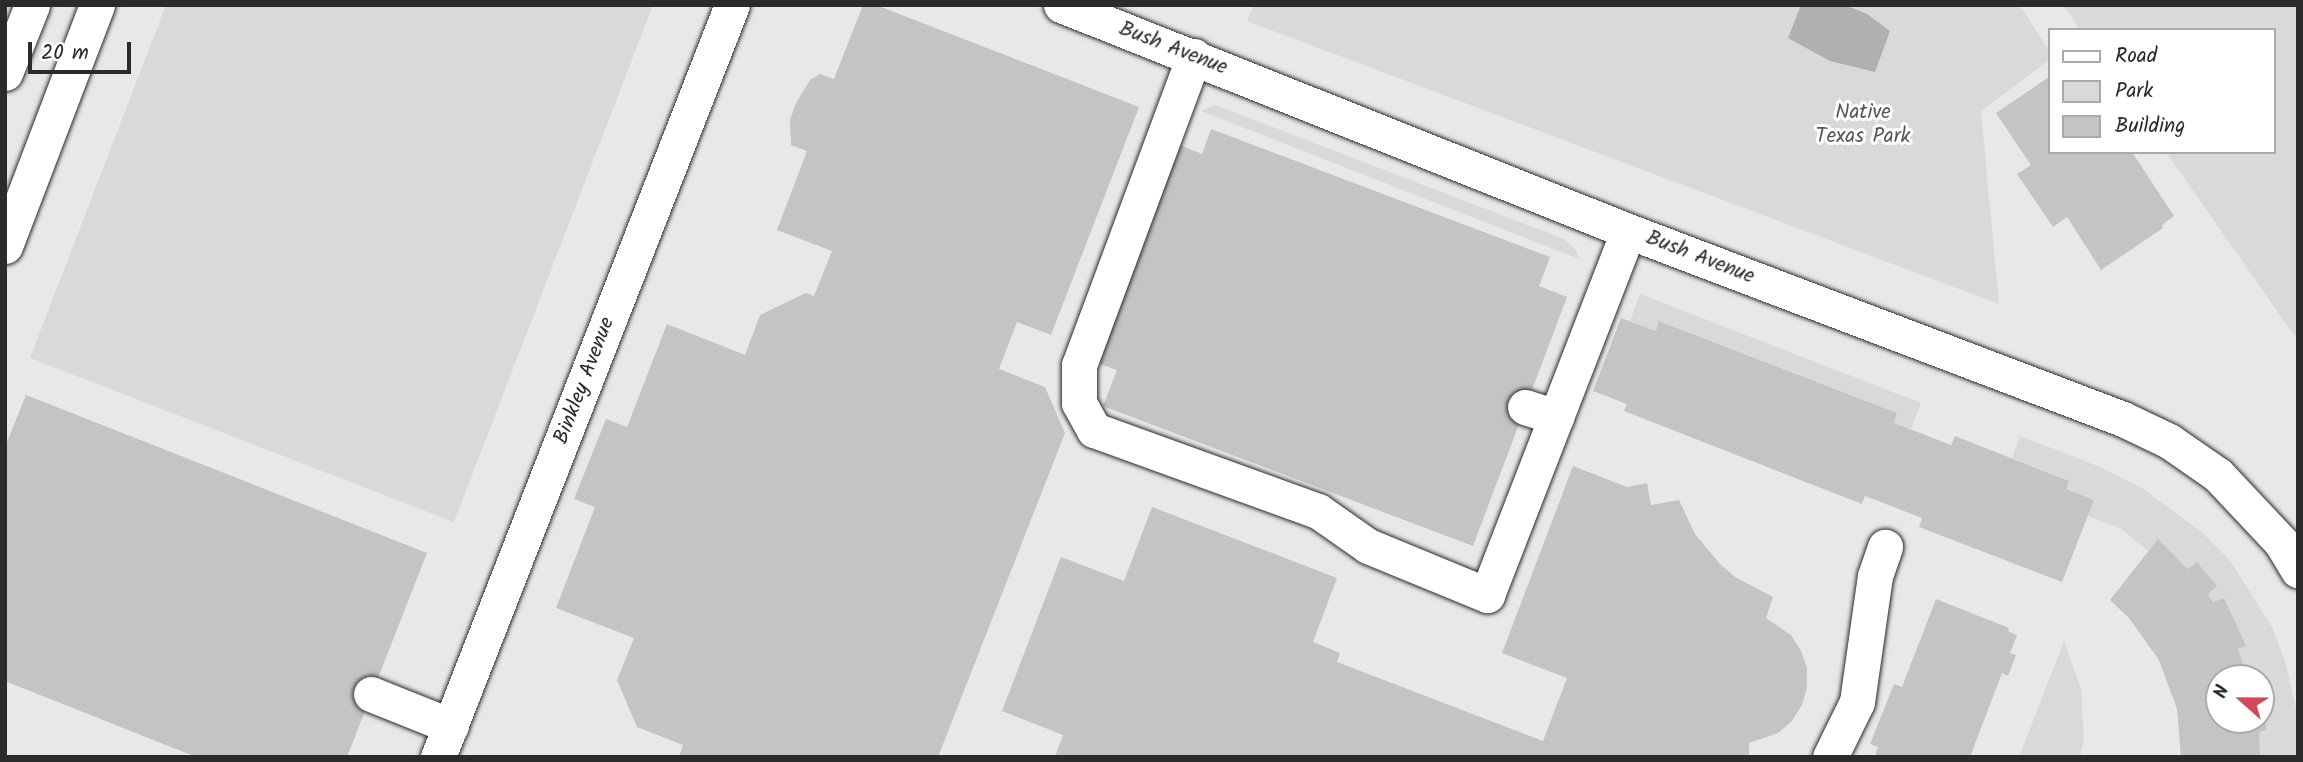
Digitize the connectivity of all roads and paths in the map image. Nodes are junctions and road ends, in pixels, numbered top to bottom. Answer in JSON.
{"nodes":[{"id":1,"x":32,"y":5,"type":"edge"},
{"id":2,"x":97,"y":5,"type":"edge"},
{"id":3,"x":732,"y":5,"type":"edge"},
{"id":4,"x":1084,"y":9,"type":"edge"},
{"id":5,"x":1194,"y":56,"type":"junction"},
{"id":6,"x":5,"y":73,"type":"edge"},
{"id":7,"x":1628,"y":231,"type":"junction"},
{"id":8,"x":5,"y":246,"type":"edge"},
{"id":9,"x":1885,"y":547,"type":"dead end"},
{"id":10,"x":2298,"y":570,"type":"edge"},
{"id":11,"x":376,"y":683,"type":"dead end"},
{"id":12,"x":449,"y":729,"type":"edge"},
{"id":13,"x":1830,"y":757,"type":"edge"}],
"edges":[{"from":1,"to":6,"type":"street"},
{"from":2,"to":8,"type":"street"},
{"from":3,"to":12,"type":"street","name":"Binkley Avenue"},
{"from":4,"to":5,"type":"street","name":"Bush Avenue"},
{"from":5,"to":7,"type":"street","name":"Bush Avenue"},
{"from":5,"to":7,"type":"street"},
{"from":7,"to":10,"type":"street","name":"Bush Avenue"},
{"from":9,"to":13,"type":"street"},
{"from":11,"to":12,"type":"street"}]}
